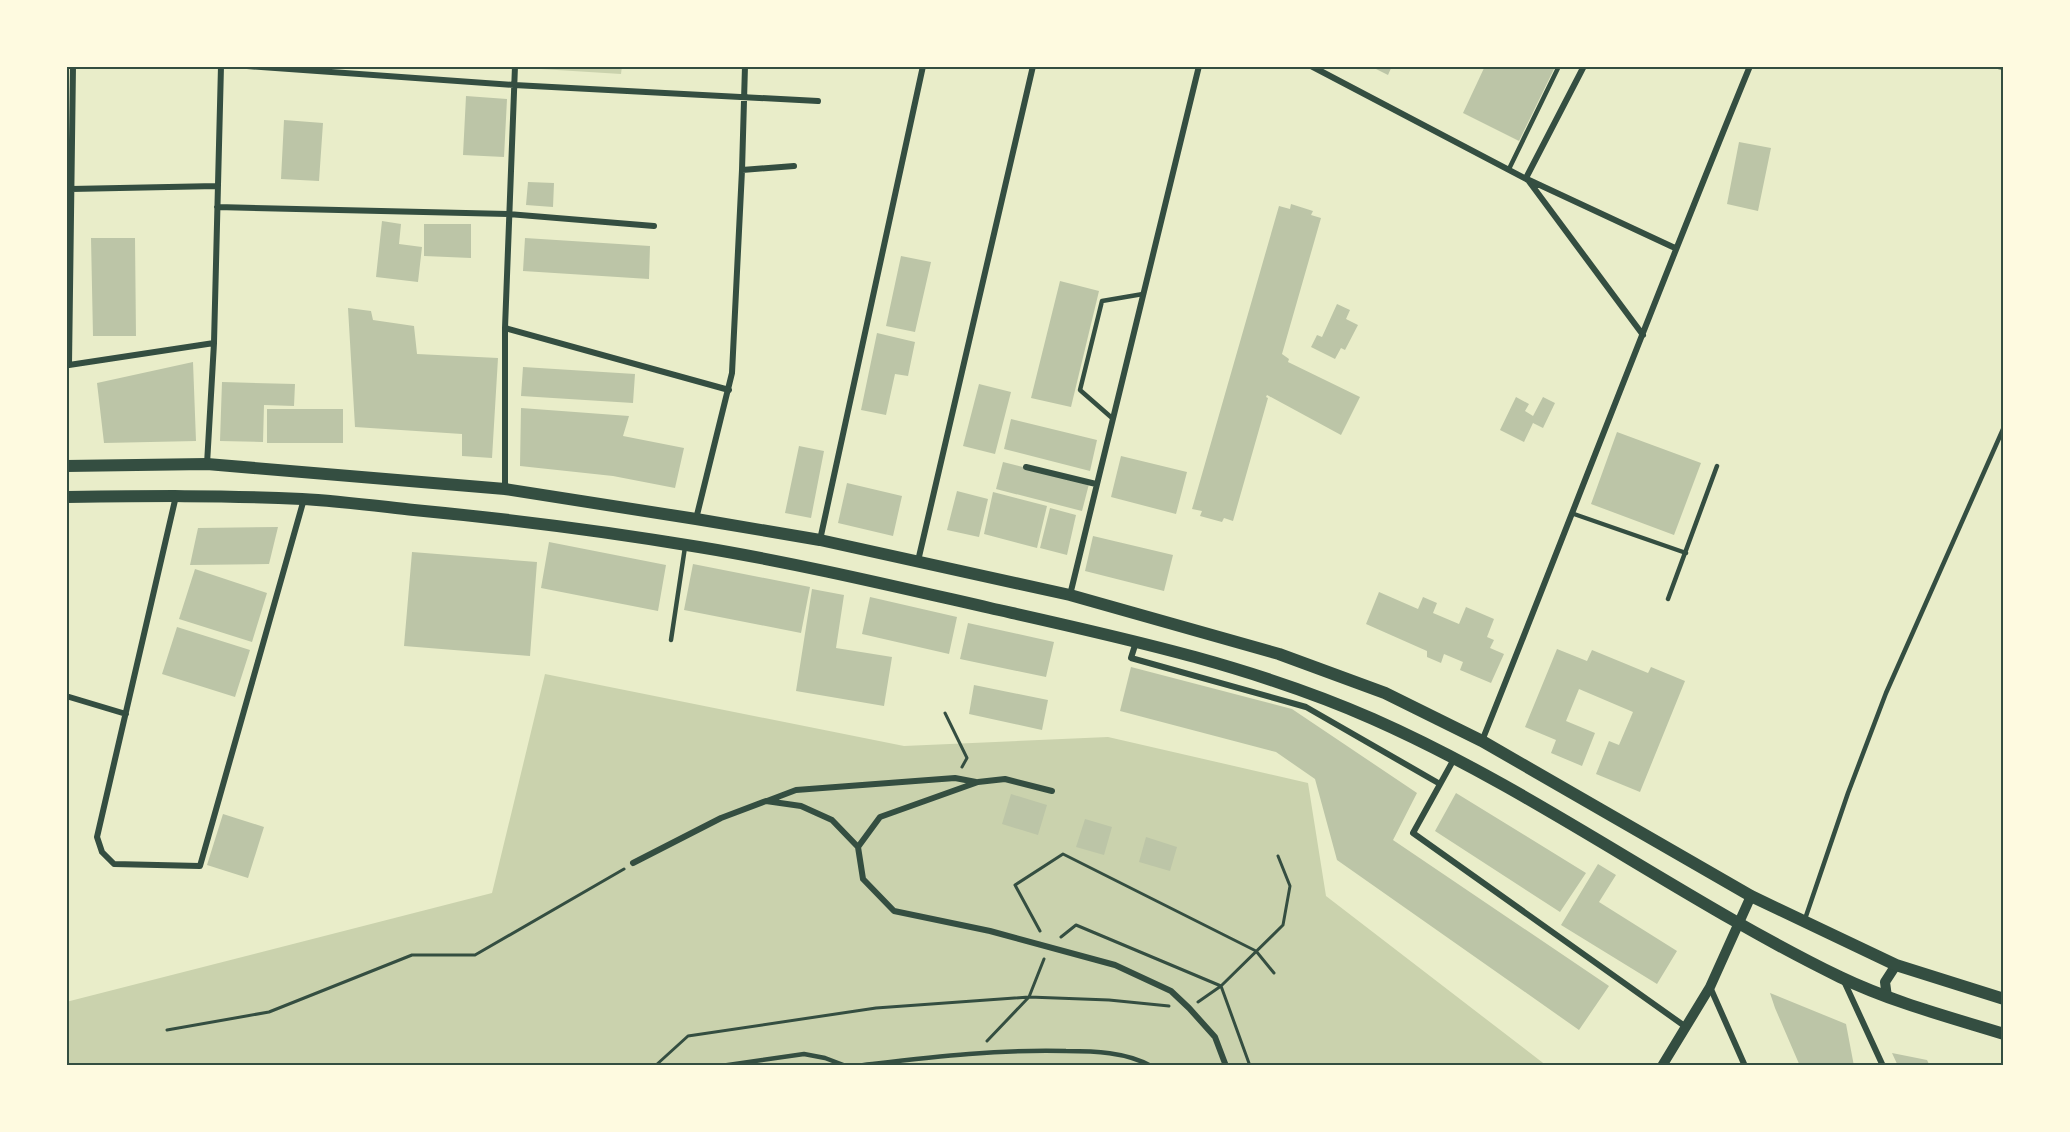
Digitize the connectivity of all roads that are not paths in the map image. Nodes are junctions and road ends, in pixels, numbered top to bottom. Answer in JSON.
{"nodes":[{"id":1,"x":73,"y":66,"type":"edge"},
{"id":2,"x":221,"y":66,"type":"edge"},
{"id":3,"x":247,"y":66,"type":"edge"},
{"id":4,"x":514,"y":66,"type":"edge"},
{"id":5,"x":745,"y":66,"type":"edge"},
{"id":6,"x":923,"y":66,"type":"edge"},
{"id":7,"x":1034,"y":66,"type":"edge"},
{"id":8,"x":1199,"y":66,"type":"edge"},
{"id":9,"x":1311,"y":66,"type":"edge"},
{"id":10,"x":1559,"y":66,"type":"edge"},
{"id":11,"x":1584,"y":66,"type":"edge"},
{"id":12,"x":1750,"y":66,"type":"edge"},
{"id":13,"x":1998,"y":66,"type":"edge"},
{"id":14,"x":2004,"y":67,"type":"edge"},
{"id":15,"x":514,"y":85,"type":"junction"},
{"id":16,"x":743,"y":98,"type":"junction"},
{"id":17,"x":818,"y":101,"type":"dead end"},
{"id":18,"x":794,"y":166,"type":"dead end"},
{"id":19,"x":1509,"y":169,"type":"junction"},
{"id":20,"x":742,"y":170,"type":"junction"},
{"id":21,"x":1527,"y":179,"type":"junction"},
{"id":22,"x":217,"y":186,"type":"junction"},
{"id":23,"x":71,"y":189,"type":"junction"},
{"id":24,"x":217,"y":207,"type":"junction"},
{"id":25,"x":508,"y":214,"type":"junction"},
{"id":26,"x":654,"y":226,"type":"dead end"},
{"id":27,"x":1675,"y":248,"type":"junction"},
{"id":28,"x":1143,"y":294,"type":"junction"},
{"id":29,"x":505,"y":328,"type":"junction"},
{"id":30,"x":1643,"y":335,"type":"junction"},
{"id":31,"x":214,"y":343,"type":"junction"},
{"id":32,"x":67,"y":365,"type":"edge"},
{"id":33,"x":729,"y":390,"type":"junction"},
{"id":34,"x":1112,"y":418,"type":"junction"},
{"id":35,"x":2004,"y":427,"type":"edge"},
{"id":36,"x":207,"y":464,"type":"junction"},
{"id":37,"x":66,"y":466,"type":"edge"},
{"id":38,"x":1717,"y":466,"type":"dead end"},
{"id":39,"x":1026,"y":467,"type":"dead end"},
{"id":40,"x":1096,"y":484,"type":"junction"},
{"id":41,"x":505,"y":489,"type":"junction"},
{"id":42,"x":66,"y":496,"type":"edge"},
{"id":43,"x":176,"y":496,"type":"junction"},
{"id":44,"x":304,"y":499,"type":"junction"},
{"id":45,"x":1574,"y":514,"type":"junction"},
{"id":46,"x":696,"y":519,"type":"junction"},
{"id":47,"x":820,"y":540,"type":"junction"},
{"id":48,"x":685,"y":545,"type":"junction"},
{"id":49,"x":1686,"y":553,"type":"junction"},
{"id":50,"x":918,"y":561,"type":"junction"},
{"id":51,"x":1070,"y":595,"type":"junction"},
{"id":52,"x":1668,"y":599,"type":"dead end"},
{"id":53,"x":671,"y":640,"type":"dead end"},
{"id":54,"x":1136,"y":642,"type":"junction"},
{"id":55,"x":66,"y":696,"type":"edge"},
{"id":56,"x":126,"y":714,"type":"junction"},
{"id":57,"x":1482,"y":741,"type":"junction"},
{"id":58,"x":1454,"y":759,"type":"junction"},
{"id":59,"x":978,"y":782,"type":"junction"},
{"id":60,"x":1440,"y":784,"type":"junction"},
{"id":61,"x":1052,"y":791,"type":"dead end"},
{"id":62,"x":766,"y":801,"type":"junction"},
{"id":63,"x":858,"y":847,"type":"junction"},
{"id":64,"x":633,"y":863,"type":"road end"},
{"id":65,"x":1751,"y":896,"type":"junction"},
{"id":66,"x":1804,"y":922,"type":"junction"},
{"id":67,"x":1739,"y":924,"type":"junction"},
{"id":68,"x":1896,"y":965,"type":"junction"},
{"id":69,"x":1843,"y":979,"type":"junction"},
{"id":70,"x":1710,"y":987,"type":"junction"},
{"id":71,"x":1887,"y":997,"type":"junction"},
{"id":72,"x":2004,"y":999,"type":"edge"},
{"id":73,"x":1686,"y":1027,"type":"junction"},
{"id":74,"x":2004,"y":1034,"type":"edge"},
{"id":75,"x":721,"y":1066,"type":"edge"},
{"id":76,"x":846,"y":1066,"type":"edge"},
{"id":77,"x":855,"y":1066,"type":"edge"},
{"id":78,"x":1151,"y":1066,"type":"edge"},
{"id":79,"x":1226,"y":1066,"type":"edge"},
{"id":80,"x":1662,"y":1066,"type":"edge"},
{"id":81,"x":1745,"y":1066,"type":"edge"},
{"id":82,"x":1883,"y":1066,"type":"edge"}],
"edges":[{"from":1,"to":23,"type":"street"},
{"from":2,"to":22,"type":"street"},
{"from":3,"to":15,"type":"street"},
{"from":4,"to":15,"type":"street"},
{"from":5,"to":16,"type":"street"},
{"from":6,"to":47,"type":"street"},
{"from":7,"to":50,"type":"street"},
{"from":8,"to":28,"type":"street"},
{"from":9,"to":19,"type":"street"},
{"from":10,"to":19,"type":"lane"},
{"from":11,"to":21,"type":"street"},
{"from":12,"to":27,"type":"street"},
{"from":13,"to":14,"type":"street"},
{"from":15,"to":16,"type":"street"},
{"from":15,"to":25,"type":"street"},
{"from":16,"to":17,"type":"street"},
{"from":16,"to":20,"type":"street"},
{"from":18,"to":20,"type":"street"},
{"from":19,"to":21,"type":"street"},
{"from":20,"to":33,"type":"street"},
{"from":21,"to":27,"type":"street"},
{"from":21,"to":30,"type":"street"},
{"from":22,"to":23,"type":"street"},
{"from":22,"to":24,"type":"street"},
{"from":23,"to":32,"type":"street"},
{"from":24,"to":25,"type":"street"},
{"from":24,"to":31,"type":"street"},
{"from":25,"to":26,"type":"street"},
{"from":25,"to":29,"type":"street"},
{"from":27,"to":30,"type":"street"},
{"from":28,"to":34,"type":"street"},
{"from":28,"to":34,"type":"lane"},
{"from":29,"to":33,"type":"street"},
{"from":29,"to":41,"type":"street"},
{"from":30,"to":45,"type":"street"},
{"from":31,"to":32,"type":"street"},
{"from":31,"to":36,"type":"street"},
{"from":33,"to":46,"type":"street"},
{"from":34,"to":40,"type":"street"},
{"from":35,"to":66,"type":"lane"},
{"from":36,"to":37,"type":"main road"},
{"from":36,"to":41,"type":"main road"},
{"from":38,"to":49,"type":"lane"},
{"from":39,"to":40,"type":"street"},
{"from":40,"to":51,"type":"street"},
{"from":41,"to":46,"type":"main road"},
{"from":42,"to":43,"type":"main road"},
{"from":43,"to":44,"type":"main road"},
{"from":43,"to":56,"type":"street"},
{"from":44,"to":48,"type":"main road"},
{"from":44,"to":56,"type":"street"},
{"from":45,"to":49,"type":"lane"},
{"from":45,"to":57,"type":"street"},
{"from":46,"to":47,"type":"main road"},
{"from":47,"to":50,"type":"main road"},
{"from":48,"to":53,"type":"lane"},
{"from":48,"to":54,"type":"main road"},
{"from":49,"to":52,"type":"lane"},
{"from":50,"to":51,"type":"main road"},
{"from":51,"to":57,"type":"main road"},
{"from":54,"to":58,"type":"main road"},
{"from":54,"to":60,"type":"street"},
{"from":55,"to":56,"type":"street"},
{"from":57,"to":65,"type":"main road"},
{"from":58,"to":60,"type":"street"},
{"from":58,"to":67,"type":"main road"},
{"from":59,"to":61,"type":"street"},
{"from":59,"to":62,"type":"street"},
{"from":59,"to":63,"type":"street"},
{"from":60,"to":73,"type":"street"},
{"from":62,"to":63,"type":"street"},
{"from":62,"to":64,"type":"street"},
{"from":63,"to":79,"type":"street"},
{"from":65,"to":66,"type":"main road"},
{"from":65,"to":67,"type":"street"},
{"from":66,"to":68,"type":"main road"},
{"from":67,"to":69,"type":"main road"},
{"from":67,"to":70,"type":"street"},
{"from":68,"to":71,"type":"street"},
{"from":68,"to":72,"type":"main road"},
{"from":69,"to":71,"type":"main road"},
{"from":69,"to":82,"type":"street"},
{"from":70,"to":73,"type":"street"},
{"from":70,"to":81,"type":"street"},
{"from":71,"to":74,"type":"main road"},
{"from":73,"to":80,"type":"street"},
{"from":75,"to":76,"type":"lane"},
{"from":77,"to":78,"type":"lane"}]}
